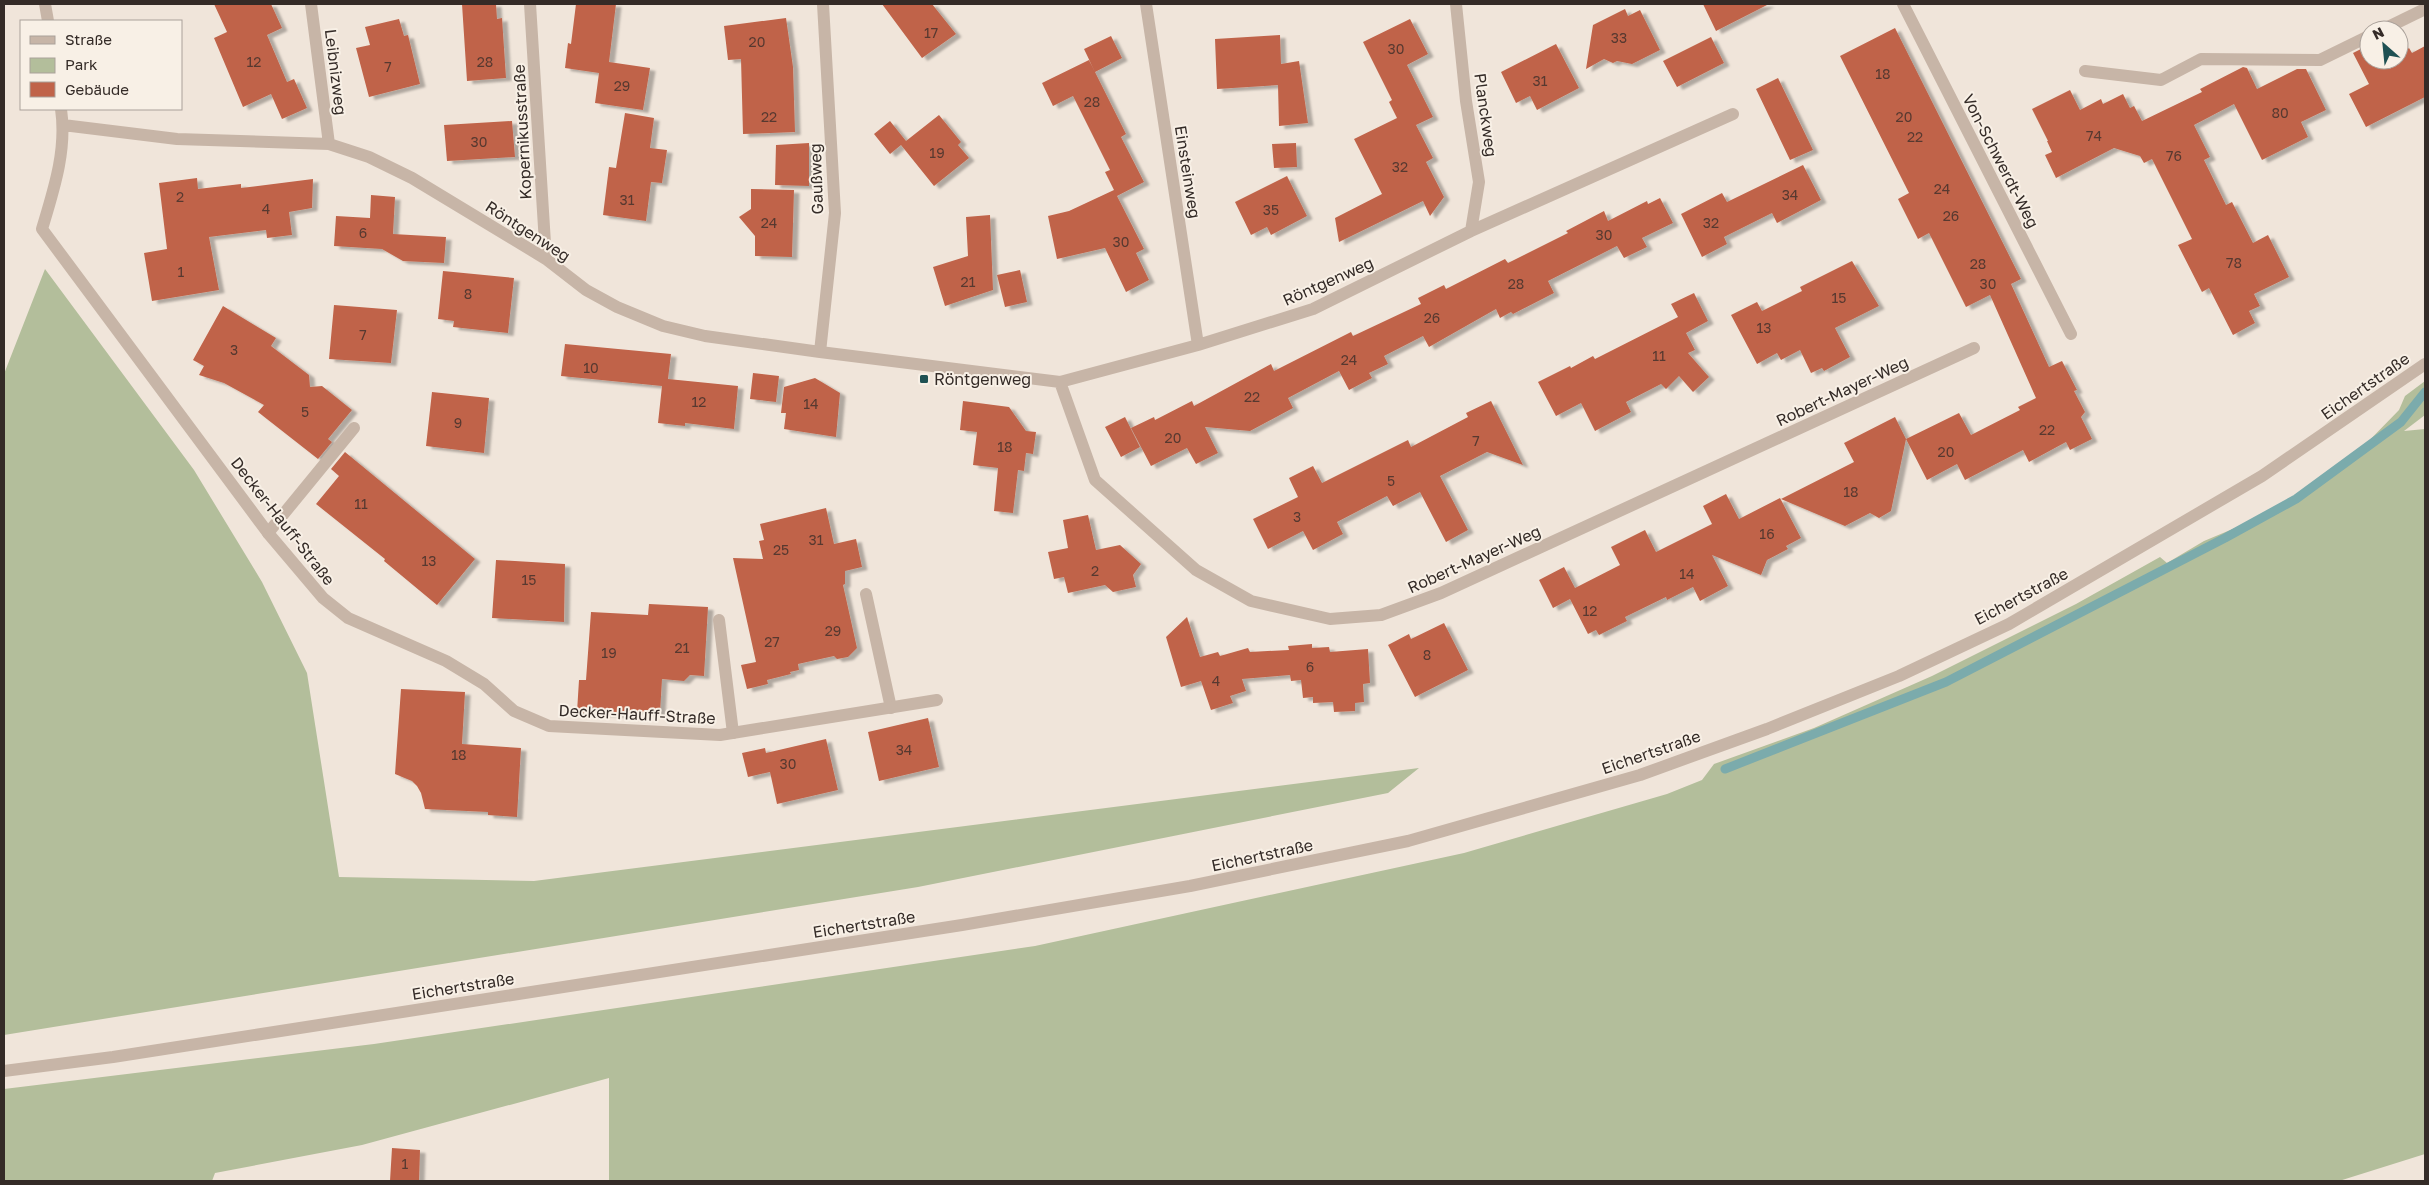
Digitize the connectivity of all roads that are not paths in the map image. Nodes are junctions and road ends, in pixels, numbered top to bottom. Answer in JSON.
{"nodes":[{"id":1,"x":45,"y":4,"type":"edge"},
{"id":2,"x":311,"y":4,"type":"edge"},
{"id":3,"x":530,"y":4,"type":"edge"},
{"id":4,"x":823,"y":4,"type":"edge"},
{"id":5,"x":1146,"y":4,"type":"edge"},
{"id":6,"x":1456,"y":4,"type":"edge"},
{"id":7,"x":1903,"y":4,"type":"edge"},
{"id":8,"x":2425,"y":9,"type":"edge"},
{"id":9,"x":48,"y":20,"type":"edge"},
{"id":10,"x":2402,"y":20,"type":"edge"},
{"id":11,"x":2359,"y":41,"type":"edge"},
{"id":12,"x":2085,"y":71,"type":"dead end"},
{"id":13,"x":61,"y":110,"type":"edge"},
{"id":14,"x":1733,"y":114,"type":"dead end"},
{"id":15,"x":63,"y":125,"type":"junction"},
{"id":16,"x":329,"y":144,"type":"junction"},
{"id":17,"x":1471,"y":231,"type":"junction"},
{"id":18,"x":546,"y":259,"type":"junction"},
{"id":19,"x":2071,"y":334,"type":"dead end"},
{"id":20,"x":1198,"y":345,"type":"junction"},
{"id":21,"x":1974,"y":348,"type":"dead end"},
{"id":22,"x":820,"y":352,"type":"junction"},
{"id":23,"x":2425,"y":364,"type":"edge"},
{"id":24,"x":1060,"y":382,"type":"junction"},
{"id":25,"x":354,"y":428,"type":"dead end"},
{"id":26,"x":268,"y":533,"type":"junction"},
{"id":27,"x":866,"y":594,"type":"dead end"},
{"id":28,"x":719,"y":620,"type":"dead end"},
{"id":29,"x":937,"y":700,"type":"dead end"},
{"id":30,"x":891,"y":708,"type":"junction"},
{"id":31,"x":733,"y":733,"type":"junction"},
{"id":32,"x":4,"y":1071,"type":"edge"}],
"edges":[{"from":1,"to":9,"type":"street"},
{"from":2,"to":16,"type":"street","name":"Leibnizweg"},
{"from":3,"to":18,"type":"street","name":"Kopernikusstraße"},
{"from":4,"to":22,"type":"street","name":"Gaußweg"},
{"from":5,"to":20,"type":"street","name":"Einsteinweg"},
{"from":6,"to":17,"type":"street","name":"Planckweg"},
{"from":7,"to":19,"type":"street","name":"Von-Schwerdt-Weg"},
{"from":8,"to":10,"type":"street"},
{"from":11,"to":12,"type":"street"},
{"from":13,"to":15,"type":"street"},
{"from":14,"to":17,"type":"street","name":"Röntgenweg"},
{"from":15,"to":16,"type":"street","name":"Röntgenweg"},
{"from":15,"to":26,"type":"street","name":"Decker-Hauff-Straße"},
{"from":16,"to":18,"type":"street","name":"Röntgenweg"},
{"from":17,"to":20,"type":"street","name":"Röntgenweg"},
{"from":18,"to":22,"type":"street","name":"Röntgenweg"},
{"from":20,"to":24,"type":"street","name":"Röntgenweg"},
{"from":21,"to":24,"type":"street","name":"Robert-Mayer-Weg"},
{"from":22,"to":24,"type":"street","name":"Röntgenweg"},
{"from":23,"to":32,"type":"street","name":"Eichertstraße"},
{"from":25,"to":26,"type":"street"},
{"from":26,"to":31,"type":"street","name":"Decker-Hauff-Straße"},
{"from":27,"to":30,"type":"street"},
{"from":28,"to":31,"type":"street"},
{"from":29,"to":30,"type":"street","name":"Decker-Hauff-Straße"},
{"from":30,"to":31,"type":"street","name":"Decker-Hauff-Straße"}]}
